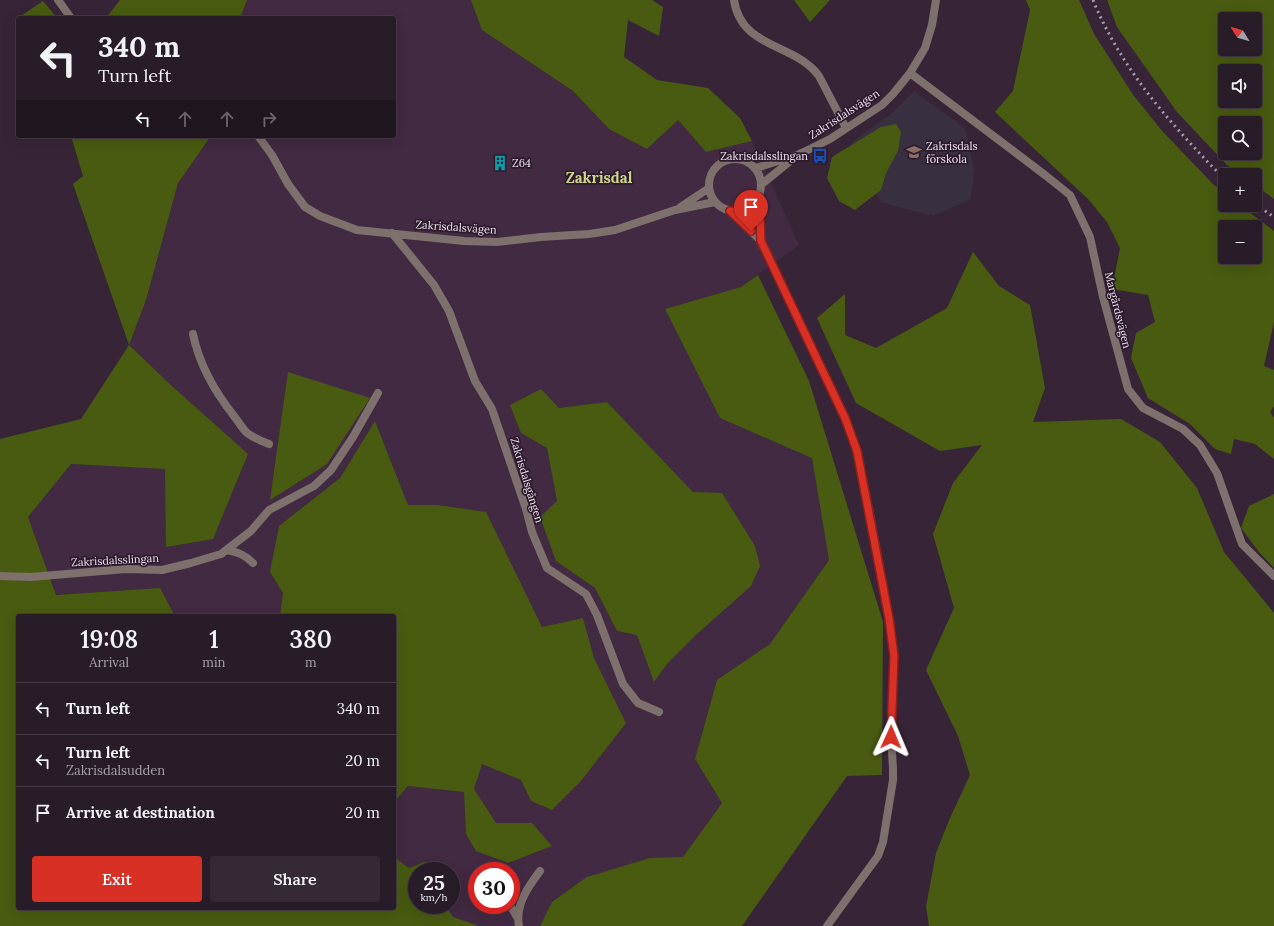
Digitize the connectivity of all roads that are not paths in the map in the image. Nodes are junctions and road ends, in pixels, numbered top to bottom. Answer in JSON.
{"nodes":[{"id":1,"x":58,"y":0,"type":"edge"},
{"id":2,"x":734,"y":0,"type":"edge"},
{"id":3,"x":936,"y":0,"type":"edge"},
{"id":4,"x":70,"y":16,"type":"edge"},
{"id":5,"x":910,"y":74,"type":"junction"},
{"id":6,"x":846,"y":128,"type":"junction"},
{"id":7,"x":259,"y":138,"type":"edge"},
{"id":8,"x":797,"y":155,"type":"junction"},
{"id":9,"x":756,"y":168,"type":"junction"},
{"id":10,"x":762,"y":184,"type":"junction"},
{"id":11,"x":709,"y":188,"type":"junction"},
{"id":12,"x":759,"y":197,"type":"junction"},
{"id":13,"x":715,"y":202,"type":"junction"},
{"id":14,"x":675,"y":210,"type":"junction"},
{"id":15,"x":730,"y":211,"type":"junction"},
{"id":16,"x":392,"y":234,"type":"junction"},
{"id":17,"x":761,"y":241,"type":"junction"},
{"id":18,"x":193,"y":334,"type":"dead end"},
{"id":19,"x":378,"y":393,"type":"dead end"},
{"id":20,"x":269,"y":444,"type":"dead end"},
{"id":21,"x":227,"y":550,"type":"junction"},
{"id":22,"x":253,"y":563,"type":"dead end"},
{"id":23,"x":0,"y":576,"type":"edge"},
{"id":24,"x":1274,"y":576,"type":"edge"},
{"id":25,"x":659,"y":712,"type":"dead end"},
{"id":26,"x":540,"y":871,"type":"dead end"},
{"id":27,"x":515,"y":914,"type":"edge"},
{"id":28,"x":517,"y":917,"type":"junction"},
{"id":29,"x":519,"y":926,"type":"edge"},
{"id":30,"x":827,"y":926,"type":"edge"}],
"edges":[{"from":1,"to":4,"type":"street"},
{"from":2,"to":6,"type":"street"},
{"from":3,"to":5,"type":"street","name":"Zakrisdalsvägen"},
{"from":5,"to":6,"type":"street","name":"Zakrisdalsvägen"},
{"from":5,"to":24,"type":"street","name":"Margårdsvägen"},
{"from":6,"to":8,"type":"street","name":"Zakrisdalsvägen"},
{"from":7,"to":16,"type":"street","name":"Zakrisdalsvägen"},
{"from":8,"to":9,"type":"street","name":"Zakrisdalsvägen"},
{"from":8,"to":10,"type":"street","name":"Zakrisdalsvägen"},
{"from":9,"to":10,"type":"street"},
{"from":9,"to":11,"type":"street"},
{"from":10,"to":12,"type":"street"},
{"from":11,"to":13,"type":"street"},
{"from":11,"to":14,"type":"street"},
{"from":12,"to":15,"type":"street"},
{"from":12,"to":17,"type":"street"},
{"from":13,"to":14,"type":"street","name":"Zakrisdalsvägen"},
{"from":13,"to":15,"type":"street"},
{"from":14,"to":16,"type":"street","name":"Zakrisdalsvägen"},
{"from":15,"to":17,"type":"street"},
{"from":16,"to":25,"type":"street","name":"Zakrisdalsgången"},
{"from":17,"to":30,"type":"street"},
{"from":18,"to":20,"type":"street"},
{"from":19,"to":21,"type":"street","name":"Zakrisdalsslingan"},
{"from":21,"to":22,"type":"street"},
{"from":21,"to":23,"type":"street","name":"Zakrisdalsslingan"},
{"from":26,"to":28,"type":"street"},
{"from":27,"to":28,"type":"street"},
{"from":28,"to":29,"type":"street"}]}
